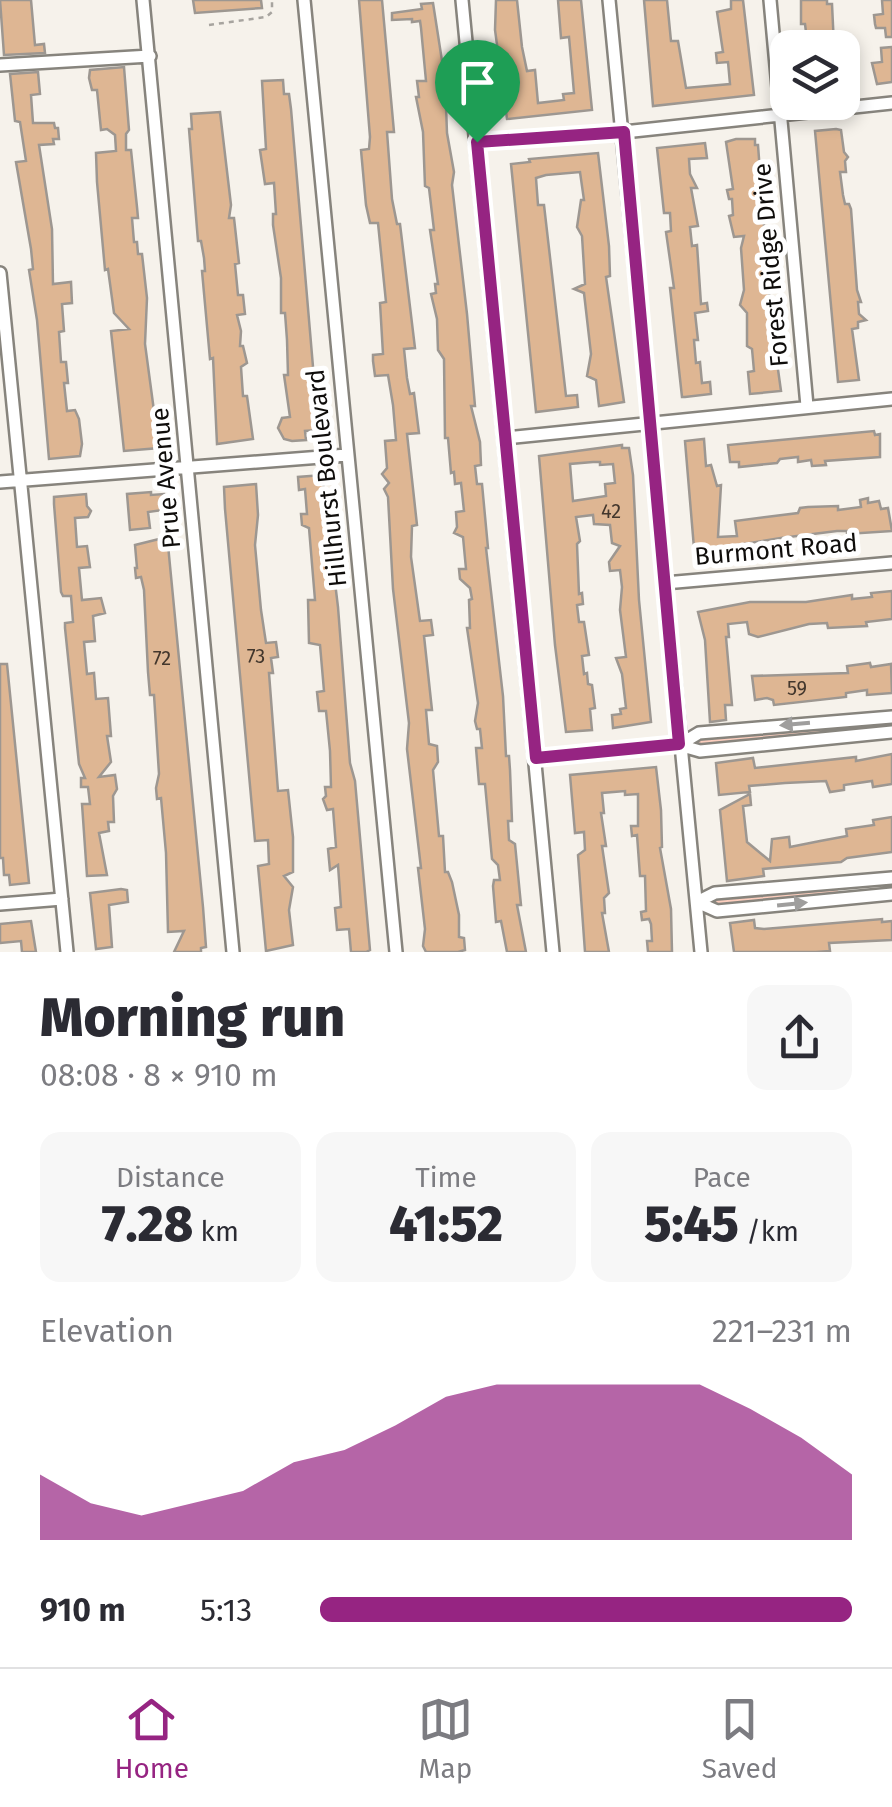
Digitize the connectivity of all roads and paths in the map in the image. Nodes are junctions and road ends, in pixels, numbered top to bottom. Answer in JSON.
{"nodes":[{"id":1,"x":144,"y":0,"type":"edge"},
{"id":2,"x":272,"y":0,"type":"edge"},
{"id":3,"x":304,"y":0,"type":"edge"},
{"id":4,"x":462,"y":0,"type":"edge"},
{"id":5,"x":609,"y":0,"type":"edge"},
{"id":6,"x":770,"y":0,"type":"edge"},
{"id":7,"x":209,"y":25,"type":"dead end"},
{"id":8,"x":773,"y":30,"type":"edge"},
{"id":9,"x":150,"y":56,"type":"junction"},
{"id":10,"x":0,"y":65,"type":"edge"},
{"id":11,"x":892,"y":102,"type":"edge"},
{"id":12,"x":860,"y":106,"type":"edge"},
{"id":13,"x":770,"y":117,"type":"edge"},
{"id":14,"x":780,"y":120,"type":"edge"},
{"id":15,"x":624,"y":132,"type":"junction"},
{"id":16,"x":477,"y":142,"type":"junction"},
{"id":17,"x":0,"y":274,"type":"edge"},
{"id":18,"x":892,"y":399,"type":"edge"},
{"id":19,"x":807,"y":406,"type":"junction"},
{"id":20,"x":650,"y":423,"type":"junction"},
{"id":21,"x":505,"y":438,"type":"junction"},
{"id":22,"x":347,"y":454,"type":"junction"},
{"id":23,"x":188,"y":468,"type":"junction"},
{"id":24,"x":21,"y":480,"type":"junction"},
{"id":25,"x":0,"y":482,"type":"edge"},
{"id":26,"x":892,"y":563,"type":"edge"},
{"id":27,"x":665,"y":582,"type":"junction"},
{"id":28,"x":892,"y":716,"type":"edge"},
{"id":29,"x":863,"y":718,"type":"junction"},
{"id":30,"x":892,"y":732,"type":"edge"},
{"id":31,"x":864,"y":734,"type":"junction"},
{"id":32,"x":679,"y":744,"type":"junction"},
{"id":33,"x":536,"y":758,"type":"junction"},
{"id":34,"x":892,"y":878,"type":"edge"},
{"id":35,"x":845,"y":882,"type":"junction"},
{"id":36,"x":892,"y":894,"type":"edge"},
{"id":37,"x":847,"y":898,"type":"junction"},
{"id":38,"x":62,"y":899,"type":"junction"},
{"id":39,"x":696,"y":902,"type":"junction"},
{"id":40,"x":0,"y":904,"type":"edge"},
{"id":41,"x":67,"y":952,"type":"edge"},
{"id":42,"x":233,"y":952,"type":"edge"},
{"id":43,"x":396,"y":952,"type":"edge"},
{"id":44,"x":553,"y":952,"type":"edge"},
{"id":45,"x":701,"y":952,"type":"edge"}],
"edges":[{"from":1,"to":9,"type":"street","name":"Prue Avenue"},
{"from":2,"to":7,"type":"path"},
{"from":3,"to":22,"type":"street","name":"Hillhurst Boulevard"},
{"from":4,"to":16,"type":"street"},
{"from":5,"to":15,"type":"street"},
{"from":6,"to":8,"type":"street","name":"Forest Ridge Drive"},
{"from":9,"to":10,"type":"street"},
{"from":9,"to":23,"type":"street","name":"Prue Avenue"},
{"from":11,"to":12,"type":"street"},
{"from":13,"to":15,"type":"street"},
{"from":14,"to":19,"type":"street","name":"Forest Ridge Drive"},
{"from":15,"to":16,"type":"street"},
{"from":15,"to":20,"type":"street"},
{"from":16,"to":21,"type":"street"},
{"from":17,"to":24,"type":"street"},
{"from":18,"to":19,"type":"street"},
{"from":19,"to":20,"type":"street"},
{"from":20,"to":21,"type":"street"},
{"from":20,"to":27,"type":"street"},
{"from":21,"to":33,"type":"street"},
{"from":22,"to":23,"type":"street"},
{"from":22,"to":43,"type":"street","name":"Hillhurst Boulevard"},
{"from":23,"to":24,"type":"street"},
{"from":23,"to":42,"type":"street","name":"Prue Avenue"},
{"from":24,"to":25,"type":"street"},
{"from":24,"to":38,"type":"street"},
{"from":26,"to":27,"type":"street","name":"Burmont Road"},
{"from":27,"to":32,"type":"street"},
{"from":28,"to":29,"type":"street"},
{"from":29,"to":31,"type":"street"},
{"from":29,"to":32,"type":"street","one_way":true},
{"from":30,"to":31,"type":"street"},
{"from":31,"to":32,"type":"street"},
{"from":32,"to":33,"type":"street"},
{"from":32,"to":39,"type":"street"},
{"from":33,"to":44,"type":"street"},
{"from":34,"to":35,"type":"street"},
{"from":35,"to":37,"type":"street"},
{"from":35,"to":39,"type":"street"},
{"from":36,"to":37,"type":"street"},
{"from":39,"to":37,"type":"street","one_way":true},
{"from":38,"to":40,"type":"street"},
{"from":38,"to":41,"type":"street"},
{"from":39,"to":45,"type":"street"}]}
